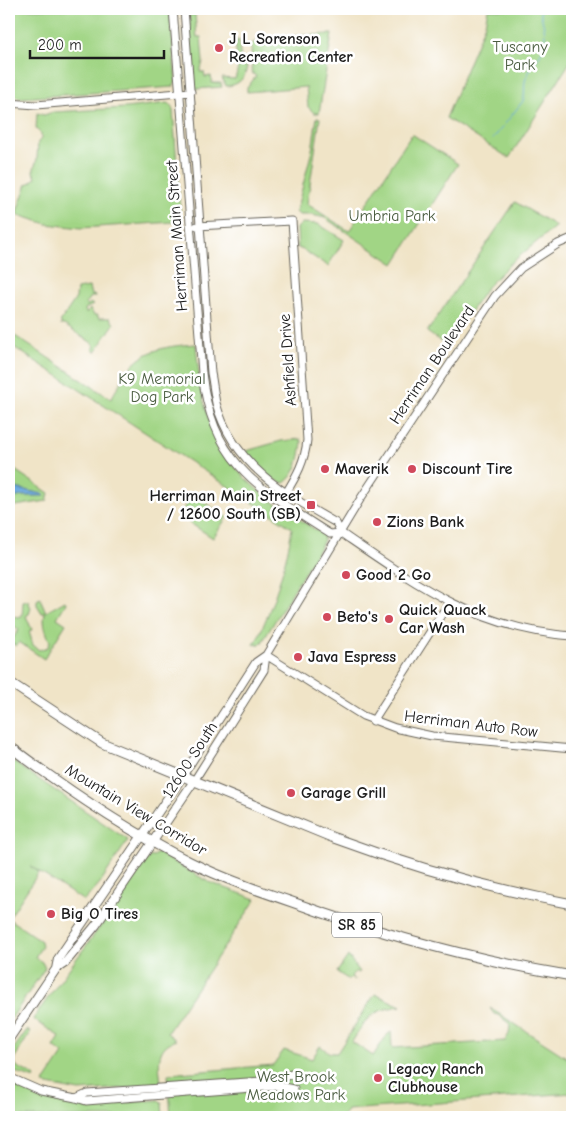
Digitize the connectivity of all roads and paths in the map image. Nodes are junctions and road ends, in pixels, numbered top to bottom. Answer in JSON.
{"nodes":[{"id":1,"x":173,"y":9,"type":"edge"},
{"id":2,"x":184,"y":9,"type":"edge"},
{"id":3,"x":191,"y":92,"type":"junction"},
{"id":4,"x":181,"y":93,"type":"junction"},
{"id":5,"x":9,"y":103,"type":"edge"},
{"id":6,"x":200,"y":226,"type":"junction"},
{"id":7,"x":190,"y":227,"type":"junction"},
{"id":8,"x":572,"y":238,"type":"edge"},
{"id":9,"x":286,"y":493,"type":"junction"},
{"id":10,"x":341,"y":533,"type":"junction"},
{"id":11,"x":451,"y":603,"type":"junction"},
{"id":12,"x":572,"y":636,"type":"edge"},
{"id":13,"x":266,"y":655,"type":"junction"},
{"id":14,"x":9,"y":682,"type":"edge"},
{"id":15,"x":372,"y":721,"type":"junction"},
{"id":16,"x":9,"y":746,"type":"edge"},
{"id":17,"x":572,"y":749,"type":"edge"},
{"id":18,"x":182,"y":776,"type":"junction"},
{"id":19,"x":194,"y":781,"type":"junction"},
{"id":20,"x":142,"y":835,"type":"junction"},
{"id":21,"x":153,"y":842,"type":"junction"},
{"id":22,"x":572,"y":904,"type":"edge"},
{"id":23,"x":56,"y":969,"type":"junction"},
{"id":24,"x":572,"y":976,"type":"edge"},
{"id":25,"x":9,"y":1039,"type":"edge"},
{"id":26,"x":294,"y":1073,"type":"dead end"},
{"id":27,"x":9,"y":1076,"type":"edge"},
{"id":28,"x":294,"y":1089,"type":"dead end"},
{"id":29,"x":76,"y":1098,"type":"junction"}],
"edges":[{"from":1,"to":4,"type":"main road","name":"Herriman Main Street"},
{"from":2,"to":3,"type":"main road","name":"Herriman Main Street"},
{"from":3,"to":4,"type":"main road"},
{"from":3,"to":6,"type":"main road","name":"Herriman Main Street"},
{"from":4,"to":5,"type":"main road"},
{"from":4,"to":7,"type":"main road","name":"Herriman Main Street"},
{"from":6,"to":7,"type":"main road"},
{"from":6,"to":9,"type":"main road","name":"Herriman Main Street"},
{"from":6,"to":9,"type":"main road","name":"Ashfield Drive"},
{"from":7,"to":10,"type":"main road","name":"Herriman Main Street"},
{"from":8,"to":10,"type":"main road","name":"Herriman Boulevard"},
{"from":9,"to":10,"type":"main road","name":"Herriman Main Street"},
{"from":10,"to":11,"type":"main road"},
{"from":10,"to":13,"type":"main road","name":"12600 South"},
{"from":11,"to":12,"type":"main road"},
{"from":11,"to":15,"type":"main road"},
{"from":13,"to":15,"type":"main road","name":"Herriman Auto Row"},
{"from":13,"to":18,"type":"main road","name":"12600 South"},
{"from":13,"to":19,"type":"main road","name":"12600 South"},
{"from":14,"to":18,"type":"highway"},
{"from":15,"to":17,"type":"main road","name":"Herriman Auto Row"},
{"from":16,"to":20,"type":"highway","name":"Mountain View Corridor","number":"SR 85"},
{"from":18,"to":19,"type":"highway"},
{"from":18,"to":20,"type":"main road","name":"12600 South"},
{"from":19,"to":21,"type":"main road","name":"12600 South"},
{"from":19,"to":22,"type":"highway"},
{"from":20,"to":21,"type":"highway","name":"Mountain View Corridor","number":"SR 85"},
{"from":20,"to":23,"type":"main road","name":"12600 South"},
{"from":21,"to":23,"type":"main road","name":"12600 South"},
{"from":21,"to":24,"type":"highway","name":"Mountain View Corridor","number":"SR 85"},
{"from":23,"to":25,"type":"main road","name":"12600 South"},
{"from":26,"to":29,"type":"main road"},
{"from":27,"to":29,"type":"main road"},
{"from":28,"to":29,"type":"main road"}]}
